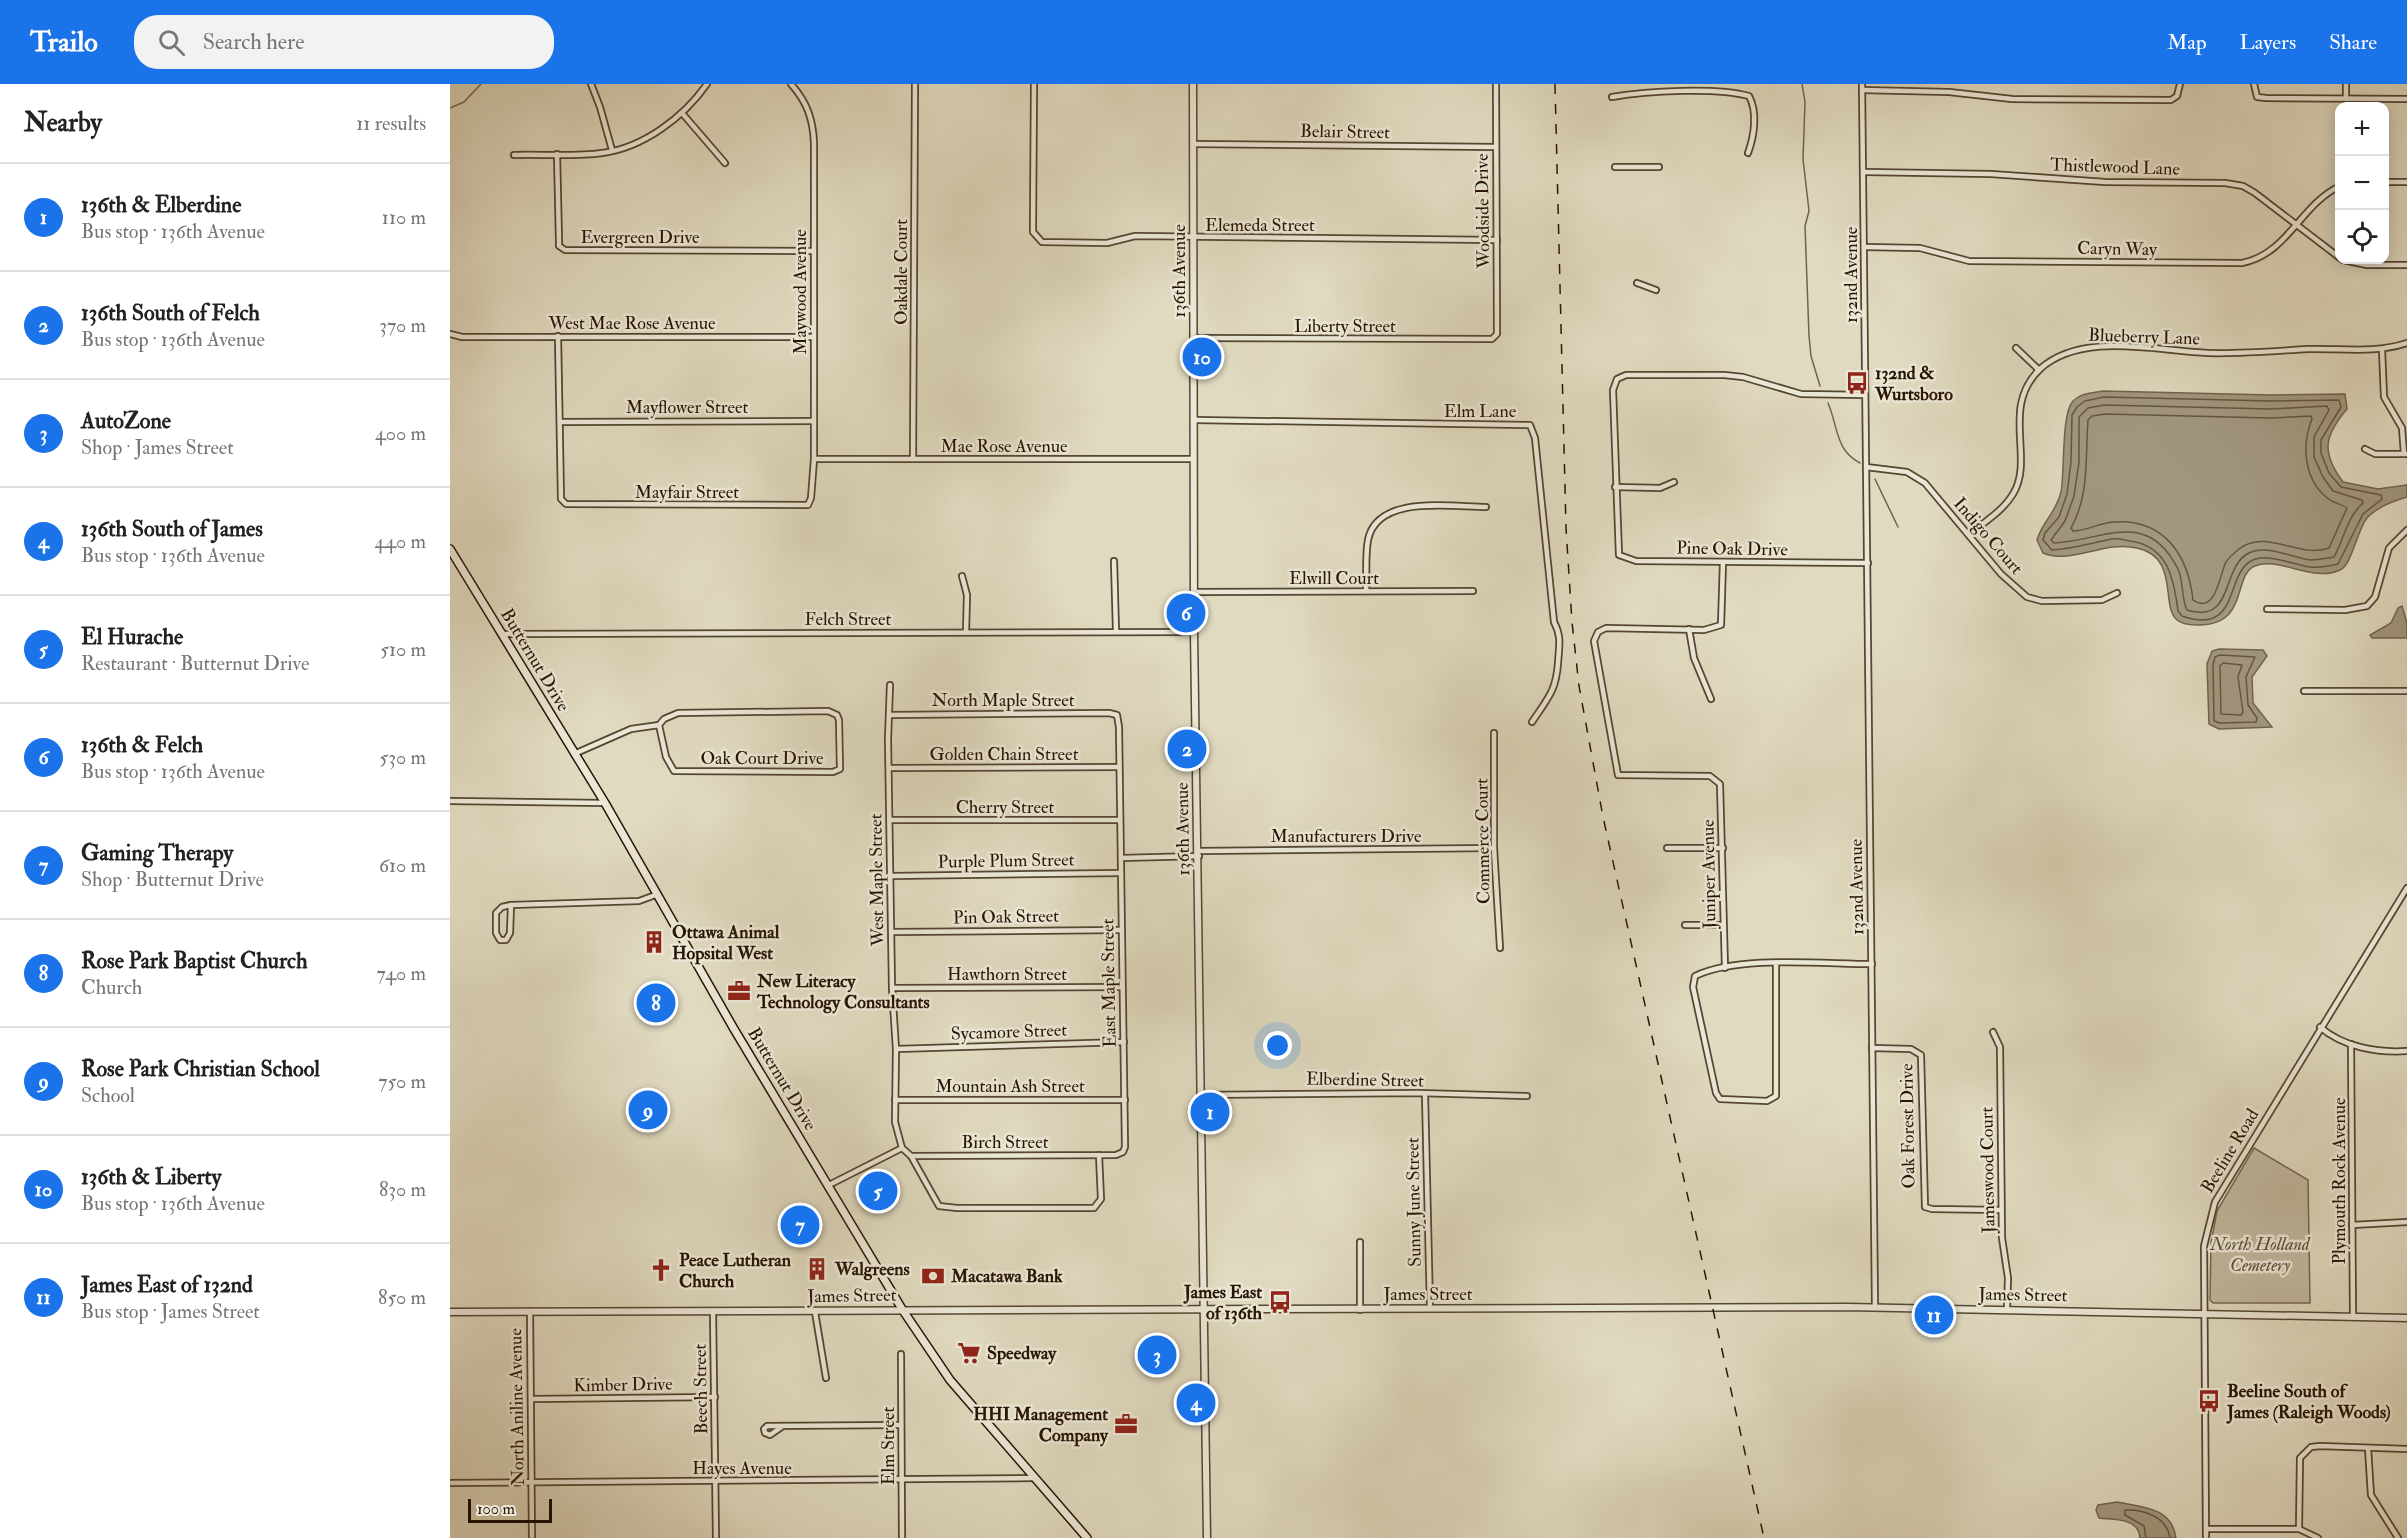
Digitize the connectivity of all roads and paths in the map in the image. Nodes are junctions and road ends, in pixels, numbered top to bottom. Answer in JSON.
{"nodes":[{"id":1,"x":591,"y":84,"type":"edge"},
{"id":2,"x":707,"y":84,"type":"edge"},
{"id":3,"x":791,"y":84,"type":"edge"},
{"id":4,"x":915,"y":84,"type":"edge"},
{"id":5,"x":1034,"y":84,"type":"edge"},
{"id":6,"x":1193,"y":84,"type":"edge"},
{"id":7,"x":1496,"y":84,"type":"edge"},
{"id":8,"x":2180,"y":84,"type":"edge"},
{"id":9,"x":2254,"y":84,"type":"edge"},
{"id":10,"x":2346,"y":84,"type":"edge"},
{"id":11,"x":1862,"y":87,"type":"edge"},
{"id":12,"x":1612,"y":97,"type":"dead end"},
{"id":13,"x":2346,"y":99,"type":"junction"},
{"id":14,"x":2407,"y":99,"type":"edge"},
{"id":15,"x":682,"y":113,"type":"junction"},
{"id":16,"x":1193,"y":144,"type":"junction"},
{"id":17,"x":1496,"y":147,"type":"junction"},
{"id":18,"x":612,"y":150,"type":"junction"},
{"id":19,"x":1748,"y":153,"type":"dead end"},
{"id":20,"x":557,"y":154,"type":"junction"},
{"id":21,"x":514,"y":155,"type":"dead end"},
{"id":22,"x":725,"y":163,"type":"dead end"},
{"id":23,"x":1615,"y":167,"type":"dead end"},
{"id":24,"x":1659,"y":167,"type":"dead end"},
{"id":25,"x":1864,"y":172,"type":"junction"},
{"id":26,"x":2389,"y":182,"type":"edge"},
{"id":27,"x":2407,"y":182,"type":"edge"},
{"id":28,"x":2335,"y":189,"type":"edge"},
{"id":29,"x":2297,"y":225,"type":"junction"},
{"id":30,"x":1194,"y":238,"type":"junction"},
{"id":31,"x":1497,"y":240,"type":"junction"},
{"id":32,"x":1865,"y":247,"type":"junction"},
{"id":33,"x":813,"y":251,"type":"junction"},
{"id":34,"x":2335,"y":254,"type":"edge"},
{"id":35,"x":2363,"y":264,"type":"edge"},
{"id":36,"x":2407,"y":265,"type":"edge"},
{"id":37,"x":1637,"y":283,"type":"dead end"},
{"id":38,"x":1656,"y":290,"type":"dead end"},
{"id":39,"x":450,"y":334,"type":"edge"},
{"id":40,"x":558,"y":336,"type":"junction"},
{"id":41,"x":813,"y":337,"type":"junction"},
{"id":42,"x":1494,"y":337,"type":"joint"},
{"id":43,"x":1194,"y":338,"type":"junction"},
{"id":44,"x":2407,"y":343,"type":"edge"},
{"id":45,"x":2016,"y":348,"type":"dead end"},
{"id":46,"x":2382,"y":350,"type":"junction"},
{"id":47,"x":2039,"y":370,"type":"junction"},
{"id":48,"x":1865,"y":395,"type":"junction"},
{"id":49,"x":1195,"y":420,"type":"junction"},
{"id":50,"x":814,"y":421,"type":"junction"},
{"id":51,"x":560,"y":422,"type":"junction"},
{"id":52,"x":2365,"y":449,"type":"dead end"},
{"id":53,"x":2406,"y":454,"type":"edge"},
{"id":54,"x":814,"y":459,"type":"junction"},
{"id":55,"x":913,"y":459,"type":"junction"},
{"id":56,"x":1194,"y":459,"type":"junction"},
{"id":57,"x":1866,"y":467,"type":"junction"},
{"id":58,"x":1674,"y":482,"type":"dead end"},
{"id":59,"x":1615,"y":487,"type":"junction"},
{"id":60,"x":808,"y":505,"type":"joint"},
{"id":61,"x":1486,"y":507,"type":"dead end"},
{"id":62,"x":2407,"y":530,"type":"edge"},
{"id":63,"x":1970,"y":534,"type":"junction"},
{"id":64,"x":450,"y":549,"type":"edge"},
{"id":65,"x":1114,"y":561,"type":"dead end"},
{"id":66,"x":1723,"y":562,"type":"junction"},
{"id":67,"x":1868,"y":563,"type":"junction"},
{"id":68,"x":962,"y":576,"type":"dead end"},
{"id":69,"x":1366,"y":591,"type":"junction"},
{"id":70,"x":1473,"y":591,"type":"dead end"},
{"id":71,"x":1194,"y":592,"type":"junction"},
{"id":72,"x":2117,"y":593,"type":"dead end"},
{"id":73,"x":2267,"y":609,"type":"dead end"},
{"id":74,"x":1689,"y":629,"type":"junction"},
{"id":75,"x":1116,"y":631,"type":"junction"},
{"id":76,"x":966,"y":632,"type":"junction"},
{"id":77,"x":1194,"y":632,"type":"junction"},
{"id":78,"x":502,"y":634,"type":"junction"},
{"id":79,"x":890,"y":685,"type":"dead end"},
{"id":80,"x":2304,"y":691,"type":"dead end"},
{"id":81,"x":2407,"y":691,"type":"edge"},
{"id":82,"x":1711,"y":699,"type":"dead end"},
{"id":83,"x":890,"y":715,"type":"junction"},
{"id":84,"x":1117,"y":715,"type":"joint"},
{"id":85,"x":1532,"y":722,"type":"dead end"},
{"id":86,"x":658,"y":725,"type":"junction"},
{"id":87,"x":1494,"y":734,"type":"dead end"},
{"id":88,"x":574,"y":754,"type":"junction"},
{"id":89,"x":1119,"y":767,"type":"junction"},
{"id":90,"x":889,"y":768,"type":"junction"},
{"id":91,"x":450,"y":801,"type":"edge"},
{"id":92,"x":605,"y":803,"type":"junction"},
{"id":93,"x":890,"y":820,"type":"junction"},
{"id":94,"x":1120,"y":820,"type":"junction"},
{"id":95,"x":1494,"y":848,"type":"junction"},
{"id":96,"x":1667,"y":848,"type":"dead end"},
{"id":97,"x":1723,"y":848,"type":"junction"},
{"id":98,"x":1199,"y":854,"type":"junction"},
{"id":99,"x":1121,"y":858,"type":"junction"},
{"id":100,"x":1121,"y":873,"type":"junction"},
{"id":101,"x":891,"y":876,"type":"junction"},
{"id":102,"x":2407,"y":888,"type":"edge"},
{"id":103,"x":658,"y":894,"type":"junction"},
{"id":104,"x":511,"y":905,"type":"junction"},
{"id":105,"x":1685,"y":925,"type":"dead end"},
{"id":106,"x":1723,"y":925,"type":"junction"},
{"id":107,"x":1121,"y":930,"type":"junction"},
{"id":108,"x":892,"y":932,"type":"junction"},
{"id":109,"x":1500,"y":948,"type":"dead end"},
{"id":110,"x":1776,"y":964,"type":"junction"},
{"id":111,"x":1872,"y":964,"type":"junction"},
{"id":112,"x":1725,"y":968,"type":"junction"},
{"id":113,"x":1122,"y":987,"type":"junction"},
{"id":114,"x":892,"y":988,"type":"junction"},
{"id":115,"x":2320,"y":1027,"type":"junction"},
{"id":116,"x":1992,"y":1032,"type":"dead end"},
{"id":117,"x":1124,"y":1042,"type":"junction"},
{"id":118,"x":2351,"y":1044,"type":"junction"},
{"id":119,"x":896,"y":1048,"type":"junction"},
{"id":120,"x":1872,"y":1048,"type":"junction"},
{"id":121,"x":2407,"y":1051,"type":"edge"},
{"id":122,"x":1425,"y":1094,"type":"junction"},
{"id":123,"x":1202,"y":1095,"type":"junction"},
{"id":124,"x":1527,"y":1096,"type":"dead end"},
{"id":125,"x":895,"y":1100,"type":"junction"},
{"id":126,"x":1125,"y":1100,"type":"junction"},
{"id":127,"x":902,"y":1148,"type":"junction"},
{"id":128,"x":1100,"y":1155,"type":"junction"},
{"id":129,"x":911,"y":1156,"type":"junction"},
{"id":130,"x":829,"y":1185,"type":"junction"},
{"id":131,"x":2001,"y":1210,"type":"junction"},
{"id":132,"x":2407,"y":1222,"type":"edge"},
{"id":133,"x":2352,"y":1225,"type":"junction"},
{"id":134,"x":1360,"y":1242,"type":"dead end"},
{"id":135,"x":1875,"y":1308,"type":"junction"},
{"id":136,"x":902,"y":1309,"type":"junction"},
{"id":137,"x":1430,"y":1309,"type":"junction"},
{"id":138,"x":2007,"y":1309,"type":"junction"},
{"id":139,"x":1204,"y":1310,"type":"junction"},
{"id":140,"x":1360,"y":1310,"type":"junction"},
{"id":141,"x":530,"y":1311,"type":"junction"},
{"id":142,"x":450,"y":1312,"type":"edge"},
{"id":143,"x":713,"y":1312,"type":"junction"},
{"id":144,"x":815,"y":1312,"type":"junction"},
{"id":145,"x":2204,"y":1314,"type":"junction"},
{"id":146,"x":2353,"y":1317,"type":"junction"},
{"id":147,"x":2407,"y":1318,"type":"edge"},
{"id":148,"x":901,"y":1354,"type":"dead end"},
{"id":149,"x":826,"y":1378,"type":"dead end"},
{"id":150,"x":716,"y":1397,"type":"junction"},
{"id":151,"x":531,"y":1399,"type":"junction"},
{"id":152,"x":901,"y":1425,"type":"junction"},
{"id":153,"x":783,"y":1426,"type":"dead end"},
{"id":154,"x":2368,"y":1448,"type":"junction"},
{"id":155,"x":2407,"y":1449,"type":"edge"},
{"id":156,"x":1035,"y":1478,"type":"junction"},
{"id":157,"x":902,"y":1480,"type":"junction"},
{"id":158,"x":716,"y":1481,"type":"junction"},
{"id":159,"x":532,"y":1482,"type":"junction"},
{"id":160,"x":450,"y":1483,"type":"edge"},
{"id":161,"x":2206,"y":1529,"type":"junction"},
{"id":162,"x":2299,"y":1529,"type":"junction"},
{"id":163,"x":532,"y":1538,"type":"edge"},
{"id":164,"x":716,"y":1538,"type":"edge"},
{"id":165,"x":902,"y":1538,"type":"edge"},
{"id":166,"x":1087,"y":1538,"type":"edge"},
{"id":167,"x":1208,"y":1538,"type":"edge"},
{"id":168,"x":2206,"y":1538,"type":"edge"},
{"id":169,"x":2318,"y":1538,"type":"edge"},
{"id":170,"x":2398,"y":1538,"type":"edge"}],
"edges":[{"from":1,"to":18,"type":"street"},
{"from":2,"to":15,"type":"street"},
{"from":3,"to":33,"type":"street","name":"Maywood Avenue"},
{"from":4,"to":55,"type":"street","name":"Oakdale Court"},
{"from":5,"to":30,"type":"street","name":"Elemeda Street"},
{"from":6,"to":16,"type":"street","name":"136th Avenue"},
{"from":7,"to":17,"type":"street","name":"Woodside Drive"},
{"from":8,"to":11,"type":"street"},
{"from":9,"to":13,"type":"street"},
{"from":10,"to":13,"type":"street"},
{"from":11,"to":25,"type":"street","name":"132nd Avenue"},
{"from":12,"to":19,"type":"street"},
{"from":13,"to":14,"type":"street"},
{"from":15,"to":18,"type":"street"},
{"from":15,"to":22,"type":"street"},
{"from":16,"to":17,"type":"street","name":"Belair Street"},
{"from":16,"to":30,"type":"street","name":"136th Avenue"},
{"from":17,"to":31,"type":"street","name":"Woodside Drive"},
{"from":18,"to":20,"type":"street"},
{"from":20,"to":21,"type":"street"},
{"from":20,"to":33,"type":"street","name":"Evergreen Drive"},
{"from":23,"to":24,"type":"street"},
{"from":25,"to":29,"type":"street","name":"Thistlewood Lane"},
{"from":25,"to":32,"type":"street","name":"132nd Avenue"},
{"from":26,"to":27,"type":"street"},
{"from":28,"to":29,"type":"street","name":"Caryn Way"},
{"from":29,"to":32,"type":"street","name":"Caryn Way"},
{"from":29,"to":34,"type":"street","name":"Thistlewood Lane"},
{"from":30,"to":31,"type":"street","name":"Elemeda Street"},
{"from":30,"to":43,"type":"street","name":"136th Avenue"},
{"from":31,"to":42,"type":"street","name":"Woodside Drive"},
{"from":32,"to":48,"type":"street","name":"132nd Avenue"},
{"from":33,"to":41,"type":"street","name":"Maywood Avenue"},
{"from":35,"to":36,"type":"street","name":"Thistlewood Lane"},
{"from":37,"to":38,"type":"street"},
{"from":39,"to":40,"type":"street","name":"West Mae Rose Avenue"},
{"from":40,"to":41,"type":"street","name":"West Mae Rose Avenue"},
{"from":40,"to":51,"type":"street"},
{"from":41,"to":50,"type":"street","name":"Maywood Avenue"},
{"from":42,"to":43,"type":"street","name":"Liberty Street"},
{"from":43,"to":49,"type":"street","name":"136th Avenue"},
{"from":44,"to":46,"type":"street","name":"Blueberry Lane"},
{"from":45,"to":47,"type":"street"},
{"from":46,"to":47,"type":"street","name":"Blueberry Lane"},
{"from":46,"to":53,"type":"street"},
{"from":47,"to":63,"type":"street","name":"Blueberry Lane"},
{"from":48,"to":57,"type":"street","name":"132nd Avenue"},
{"from":48,"to":59,"type":"street"},
{"from":49,"to":56,"type":"street","name":"136th Avenue"},
{"from":49,"to":85,"type":"street","name":"Elm Lane"},
{"from":50,"to":51,"type":"street","name":"Mayflower Street"},
{"from":50,"to":54,"type":"street","name":"Maywood Avenue"},
{"from":51,"to":60,"type":"street","name":"Mayfair Street"},
{"from":52,"to":53,"type":"street"},
{"from":54,"to":55,"type":"street","name":"Mae Rose Avenue"},
{"from":54,"to":60,"type":"street","name":"Maywood Avenue"},
{"from":55,"to":56,"type":"street","name":"Mae Rose Avenue"},
{"from":56,"to":71,"type":"street","name":"136th Avenue"},
{"from":57,"to":63,"type":"street","name":"Indigo Court"},
{"from":57,"to":67,"type":"street","name":"132nd Avenue"},
{"from":58,"to":59,"type":"street"},
{"from":59,"to":66,"type":"street","name":"Pine Oak Drive"},
{"from":61,"to":69,"type":"street"},
{"from":62,"to":73,"type":"street"},
{"from":63,"to":72,"type":"street","name":"Indigo Court"},
{"from":64,"to":78,"type":"main road","name":"Butternut Drive"},
{"from":65,"to":75,"type":"street"},
{"from":66,"to":67,"type":"street","name":"Pine Oak Drive"},
{"from":66,"to":74,"type":"street"},
{"from":67,"to":111,"type":"street","name":"132nd Avenue"},
{"from":68,"to":76,"type":"street"},
{"from":69,"to":70,"type":"street","name":"Elwill Court"},
{"from":69,"to":71,"type":"street","name":"Elwill Court"},
{"from":71,"to":77,"type":"street","name":"136th Avenue"},
{"from":74,"to":82,"type":"street"},
{"from":74,"to":97,"type":"street","name":"Juniper Avenue"},
{"from":75,"to":76,"type":"street","name":"Felch Street"},
{"from":75,"to":77,"type":"street","name":"Felch Street"},
{"from":76,"to":78,"type":"street","name":"Felch Street"},
{"from":77,"to":98,"type":"street","name":"136th Avenue"},
{"from":78,"to":88,"type":"main road","name":"Butternut Drive"},
{"from":79,"to":83,"type":"street","name":"West Maple Street"},
{"from":80,"to":81,"type":"street"},
{"from":83,"to":84,"type":"street","name":"North Maple Street"},
{"from":83,"to":90,"type":"street","name":"West Maple Street"},
{"from":84,"to":89,"type":"street","name":"East Maple Street"},
{"from":86,"to":86,"type":"street","name":"Oak Court Drive"},
{"from":86,"to":88,"type":"street","name":"Oak Court Drive"},
{"from":87,"to":95,"type":"street","name":"Commerce Court"},
{"from":88,"to":92,"type":"main road","name":"Butternut Drive"},
{"from":89,"to":90,"type":"street","name":"Golden Chain Street"},
{"from":89,"to":94,"type":"street","name":"East Maple Street"},
{"from":90,"to":93,"type":"street","name":"West Maple Street"},
{"from":91,"to":92,"type":"street"},
{"from":92,"to":103,"type":"main road","name":"Butternut Drive"},
{"from":93,"to":94,"type":"street","name":"Cherry Street"},
{"from":93,"to":101,"type":"street","name":"West Maple Street"},
{"from":94,"to":99,"type":"street","name":"East Maple Street"},
{"from":95,"to":98,"type":"street","name":"Manufacturers Drive"},
{"from":95,"to":109,"type":"street","name":"Commerce Court"},
{"from":96,"to":97,"type":"street"},
{"from":97,"to":106,"type":"street","name":"Juniper Avenue"},
{"from":98,"to":99,"type":"street","name":"Manufacturers Drive"},
{"from":98,"to":123,"type":"street","name":"136th Avenue"},
{"from":99,"to":100,"type":"street","name":"East Maple Street"},
{"from":100,"to":101,"type":"street","name":"Purple Plum Street"},
{"from":100,"to":107,"type":"street","name":"East Maple Street"},
{"from":101,"to":108,"type":"street","name":"West Maple Street"},
{"from":102,"to":115,"type":"street","name":"Beeline Road"},
{"from":103,"to":104,"type":"street"},
{"from":103,"to":130,"type":"main road","name":"Butternut Drive"},
{"from":104,"to":104,"type":"street"},
{"from":105,"to":106,"type":"street"},
{"from":106,"to":112,"type":"street","name":"Juniper Avenue"},
{"from":107,"to":108,"type":"street","name":"Pin Oak Street"},
{"from":107,"to":113,"type":"street","name":"East Maple Street"},
{"from":108,"to":114,"type":"street","name":"West Maple Street"},
{"from":110,"to":111,"type":"street"},
{"from":110,"to":112,"type":"street"},
{"from":110,"to":112,"type":"street"},
{"from":111,"to":120,"type":"street","name":"132nd Avenue"},
{"from":113,"to":114,"type":"street","name":"Hawthorn Street"},
{"from":113,"to":117,"type":"street","name":"East Maple Street"},
{"from":114,"to":119,"type":"street","name":"West Maple Street"},
{"from":115,"to":118,"type":"street"},
{"from":115,"to":145,"type":"street","name":"Beeline Road"},
{"from":116,"to":131,"type":"street","name":"Jameswood Court"},
{"from":117,"to":119,"type":"street","name":"Sycamore Street"},
{"from":117,"to":126,"type":"street","name":"East Maple Street"},
{"from":118,"to":121,"type":"street"},
{"from":118,"to":133,"type":"street","name":"Plymouth Rock Avenue"},
{"from":119,"to":125,"type":"street","name":"West Maple Street"},
{"from":120,"to":131,"type":"street","name":"Oak Forest Drive"},
{"from":120,"to":135,"type":"street","name":"132nd Avenue"},
{"from":122,"to":123,"type":"street","name":"Elberdine Street"},
{"from":122,"to":124,"type":"street","name":"Elberdine Street"},
{"from":122,"to":137,"type":"street","name":"Sunny June Street"},
{"from":123,"to":139,"type":"street","name":"136th Avenue"},
{"from":125,"to":126,"type":"street","name":"Mountain Ash Street"},
{"from":125,"to":127,"type":"street","name":"West Maple Street"},
{"from":126,"to":128,"type":"street","name":"East Maple Street"},
{"from":127,"to":129,"type":"street"},
{"from":127,"to":130,"type":"street"},
{"from":128,"to":129,"type":"street","name":"Birch Street"},
{"from":128,"to":129,"type":"street"},
{"from":130,"to":136,"type":"main road","name":"Butternut Drive"},
{"from":131,"to":138,"type":"street","name":"Jameswood Court"},
{"from":132,"to":133,"type":"street"},
{"from":133,"to":146,"type":"street","name":"Plymouth Rock Avenue"},
{"from":134,"to":140,"type":"street"},
{"from":135,"to":137,"type":"street","name":"James Street"},
{"from":135,"to":138,"type":"street","name":"James Street"},
{"from":136,"to":139,"type":"street","name":"James Street"},
{"from":136,"to":144,"type":"street","name":"James Street"},
{"from":136,"to":156,"type":"main road","name":"Butternut Drive"},
{"from":137,"to":140,"type":"street","name":"James Street"},
{"from":138,"to":145,"type":"street","name":"James Street"},
{"from":139,"to":140,"type":"street","name":"James Street"},
{"from":139,"to":167,"type":"street","name":"136th Avenue"},
{"from":141,"to":142,"type":"street","name":"James Street"},
{"from":141,"to":143,"type":"street","name":"James Street"},
{"from":141,"to":151,"type":"street","name":"North Aniline Avenue"},
{"from":143,"to":144,"type":"street","name":"James Street"},
{"from":143,"to":150,"type":"street","name":"Beech Street"},
{"from":144,"to":149,"type":"street"},
{"from":145,"to":146,"type":"street","name":"James Street"},
{"from":145,"to":161,"type":"street","name":"Beeline Road"},
{"from":146,"to":147,"type":"street","name":"James Street"},
{"from":148,"to":152,"type":"street","name":"Elm Street"},
{"from":150,"to":151,"type":"street","name":"Kimber Drive"},
{"from":150,"to":158,"type":"street","name":"Beech Street"},
{"from":151,"to":159,"type":"street","name":"North Aniline Avenue"},
{"from":152,"to":153,"type":"street"},
{"from":152,"to":157,"type":"street","name":"Elm Street"},
{"from":154,"to":155,"type":"street"},
{"from":154,"to":162,"type":"street"},
{"from":154,"to":170,"type":"street"},
{"from":156,"to":157,"type":"street","name":"Hayes Avenue"},
{"from":156,"to":166,"type":"main road","name":"Butternut Drive"},
{"from":157,"to":158,"type":"street","name":"Hayes Avenue"},
{"from":157,"to":165,"type":"street","name":"Elm Street"},
{"from":158,"to":159,"type":"street","name":"Hayes Avenue"},
{"from":158,"to":164,"type":"street","name":"Beech Street"},
{"from":159,"to":160,"type":"street","name":"Hayes Avenue"},
{"from":159,"to":163,"type":"street","name":"North Aniline Avenue"},
{"from":161,"to":162,"type":"street"},
{"from":161,"to":168,"type":"street","name":"Beeline Road"},
{"from":162,"to":169,"type":"street"}]}
